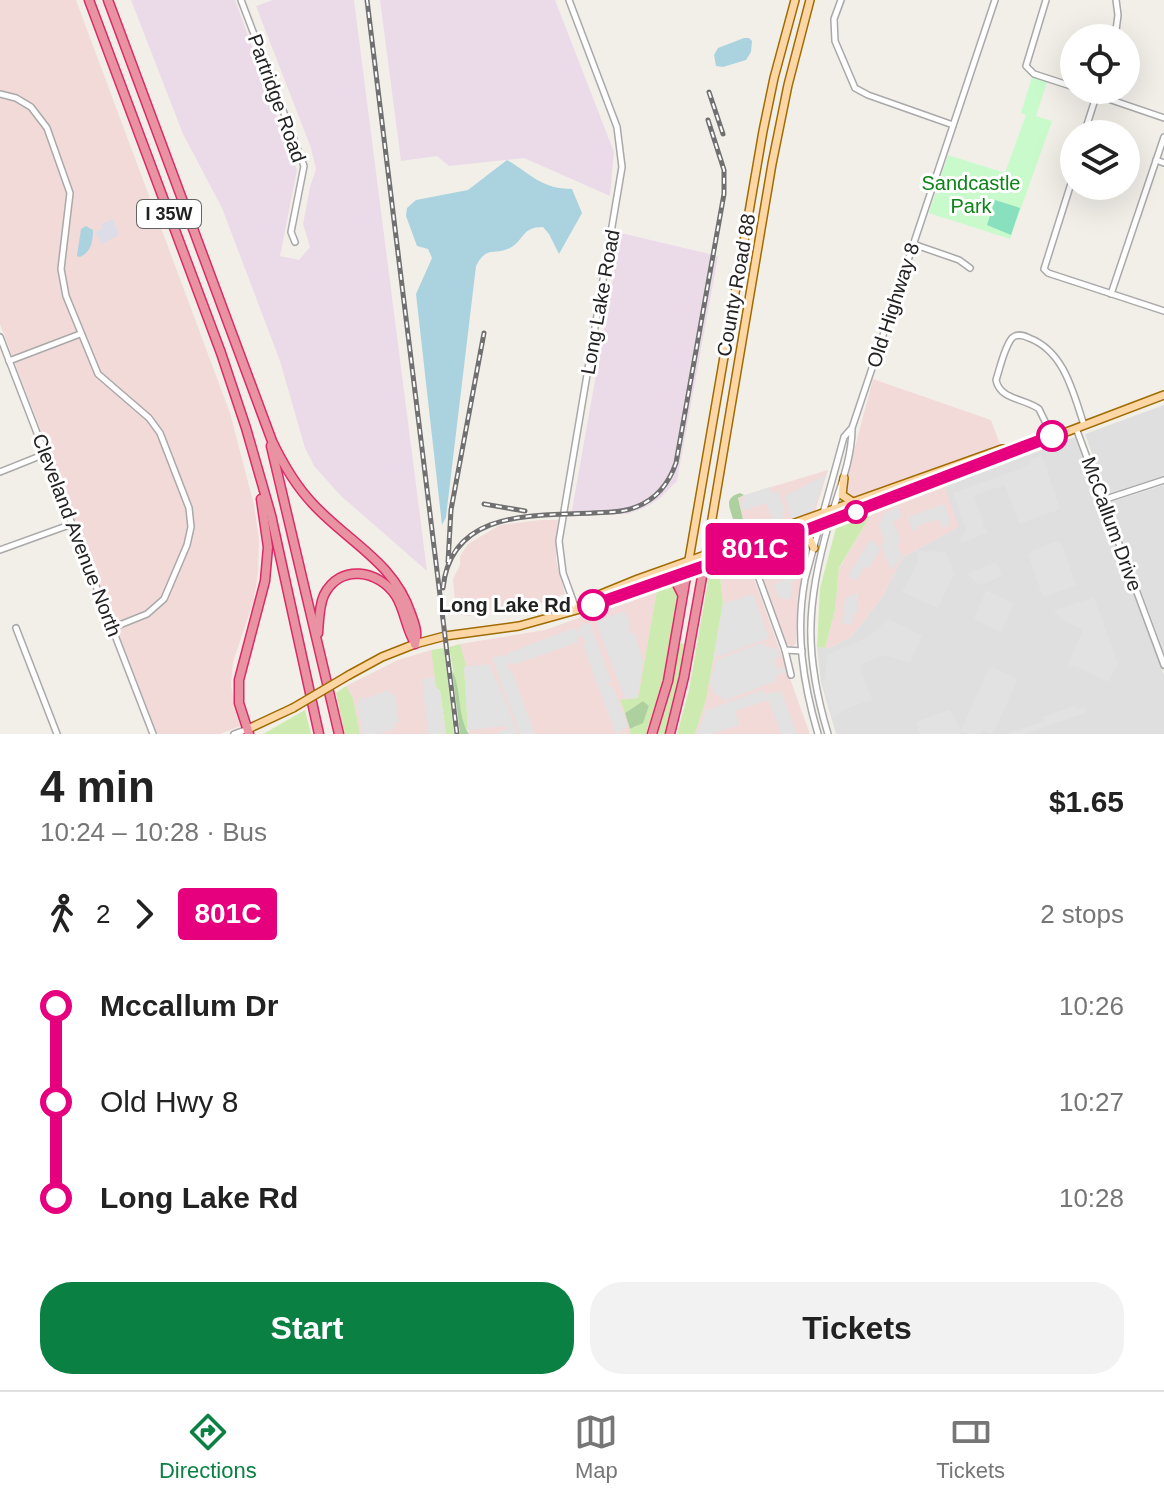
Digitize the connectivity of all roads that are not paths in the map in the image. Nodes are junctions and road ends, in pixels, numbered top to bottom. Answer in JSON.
{"nodes":[{"id":1,"x":89,"y":0,"type":"edge"},
{"id":2,"x":108,"y":0,"type":"edge"},
{"id":3,"x":569,"y":0,"type":"edge"},
{"id":4,"x":795,"y":0,"type":"edge"},
{"id":5,"x":810,"y":0,"type":"edge"},
{"id":6,"x":841,"y":0,"type":"edge"},
{"id":7,"x":995,"y":0,"type":"edge"},
{"id":8,"x":1046,"y":0,"type":"edge"},
{"id":9,"x":1116,"y":0,"type":"edge"},
{"id":10,"x":243,"y":1,"type":"edge"},
{"id":11,"x":1117,"y":24,"type":"edge"},
{"id":12,"x":1060,"y":82,"type":"edge"},
{"id":13,"x":0,"y":94,"type":"edge"},
{"id":14,"x":1128,"y":104,"type":"edge"},
{"id":15,"x":1164,"y":118,"type":"edge"},
{"id":16,"x":953,"y":125,"type":"junction"},
{"id":17,"x":1164,"y":137,"type":"edge"},
{"id":18,"x":1156,"y":160,"type":"junction"},
{"id":19,"x":1164,"y":163,"type":"edge"},
{"id":20,"x":1065,"y":200,"type":"edge"},
{"id":21,"x":295,"y":242,"type":"dead end"},
{"id":22,"x":913,"y":244,"type":"junction"},
{"id":23,"x":970,"y":268,"type":"dead end"},
{"id":24,"x":1111,"y":294,"type":"junction"},
{"id":25,"x":1164,"y":311,"type":"edge"},
{"id":26,"x":80,"y":334,"type":"junction"},
{"id":27,"x":0,"y":337,"type":"edge"},
{"id":28,"x":9,"y":361,"type":"junction"},
{"id":29,"x":1164,"y":395,"type":"edge"},
{"id":30,"x":265,"y":422,"type":"junction"},
{"id":31,"x":1080,"y":426,"type":"junction"},
{"id":32,"x":246,"y":428,"type":"junction"},
{"id":33,"x":852,"y":428,"type":"junction"},
{"id":34,"x":1052,"y":436,"type":"junction"},
{"id":35,"x":1012,"y":451,"type":"junction"},
{"id":36,"x":45,"y":454,"type":"junction"},
{"id":37,"x":0,"y":472,"type":"edge"},
{"id":38,"x":844,"y":478,"type":"junction"},
{"id":39,"x":1164,"y":480,"type":"edge"},
{"id":40,"x":1103,"y":500,"type":"junction"},
{"id":41,"x":854,"y":503,"type":"junction"},
{"id":42,"x":832,"y":511,"type":"junction"},
{"id":43,"x":822,"y":515,"type":"junction"},
{"id":44,"x":711,"y":521,"type":"junction"},
{"id":45,"x":829,"y":521,"type":"junction"},
{"id":46,"x":72,"y":524,"type":"junction"},
{"id":47,"x":820,"y":525,"type":"junction"},
{"id":48,"x":796,"y":534,"type":"junction"},
{"id":49,"x":743,"y":541,"type":"junction"},
{"id":50,"x":814,"y":548,"type":"junction"},
{"id":51,"x":0,"y":550,"type":"edge"},
{"id":52,"x":749,"y":551,"type":"junction"},
{"id":53,"x":706,"y":554,"type":"junction"},
{"id":54,"x":732,"y":556,"type":"junction"},
{"id":55,"x":688,"y":561,"type":"junction"},
{"id":56,"x":704,"y":566,"type":"junction"},
{"id":57,"x":687,"y":571,"type":"junction"},
{"id":58,"x":757,"y":574,"type":"junction"},
{"id":59,"x":668,"y":578,"type":"junction"},
{"id":60,"x":683,"y":596,"type":"junction"},
{"id":61,"x":576,"y":609,"type":"junction"},
{"id":62,"x":16,"y":628,"type":"dead end"},
{"id":63,"x":112,"y":628,"type":"junction"},
{"id":64,"x":317,"y":638,"type":"junction"},
{"id":65,"x":415,"y":644,"type":"junction"},
{"id":66,"x":785,"y":650,"type":"junction"},
{"id":67,"x":801,"y":651,"type":"junction"},
{"id":68,"x":810,"y":651,"type":"junction"},
{"id":69,"x":1164,"y":665,"type":"edge"},
{"id":70,"x":791,"y":675,"type":"dead end"},
{"id":71,"x":249,"y":731,"type":"edge"},
{"id":72,"x":57,"y":734,"type":"edge"},
{"id":73,"x":153,"y":734,"type":"edge"},
{"id":74,"x":234,"y":734,"type":"edge"},
{"id":75,"x":319,"y":734,"type":"edge"},
{"id":76,"x":339,"y":734,"type":"edge"},
{"id":77,"x":652,"y":734,"type":"edge"},
{"id":78,"x":670,"y":734,"type":"edge"},
{"id":79,"x":818,"y":734,"type":"edge"},
{"id":80,"x":828,"y":734,"type":"edge"}],
"edges":[{"from":1,"to":32,"type":"highway","number":"I 35W"},
{"from":2,"to":30,"type":"highway","number":"I 35W"},
{"from":3,"to":61,"type":"street","name":"Long Lake Road"},
{"from":4,"to":55,"type":"main road","name":"County Road 88"},
{"from":5,"to":44,"type":"main road","name":"County Road 88"},
{"from":6,"to":16,"type":"street"},
{"from":7,"to":16,"type":"street","name":"Old Highway 8"},
{"from":8,"to":12,"type":"street"},
{"from":9,"to":11,"type":"street"},
{"from":10,"to":21,"type":"street","name":"Partridge Road"},
{"from":13,"to":26,"type":"street"},
{"from":14,"to":15,"type":"street"},
{"from":16,"to":22,"type":"street","name":"Old Highway 8"},
{"from":17,"to":18,"type":"street"},
{"from":18,"to":19,"type":"street"},
{"from":18,"to":24,"type":"street"},
{"from":20,"to":24,"type":"street"},
{"from":22,"to":23,"type":"street"},
{"from":22,"to":33,"type":"street","name":"Old Highway 8"},
{"from":24,"to":25,"type":"street"},
{"from":26,"to":28,"type":"street"},
{"from":26,"to":63,"type":"street"},
{"from":27,"to":28,"type":"street","name":"Cleveland Avenue North"},
{"from":28,"to":36,"type":"street","name":"Cleveland Avenue North"},
{"from":29,"to":31,"type":"main road"},
{"from":30,"to":64,"type":"highway","number":"I 35W"},
{"from":30,"to":65,"type":"highway"},
{"from":31,"to":34,"type":"main road"},
{"from":31,"to":34,"type":"street","name":"McCallum Drive"},
{"from":31,"to":40,"type":"street","name":"McCallum Drive"},
{"from":32,"to":71,"type":"highway"},
{"from":32,"to":75,"type":"highway","number":"I 35W"},
{"from":33,"to":38,"type":"street","name":"Old Highway 8"},
{"from":33,"to":43,"type":"street","name":"Old Highway 8"},
{"from":34,"to":35,"type":"main road"},
{"from":35,"to":41,"type":"main road"},
{"from":35,"to":45,"type":"main road"},
{"from":36,"to":37,"type":"street"},
{"from":36,"to":46,"type":"street","name":"Cleveland Avenue North"},
{"from":38,"to":41,"type":"main road"},
{"from":38,"to":42,"type":"street","name":"Old Highway 8"},
{"from":39,"to":40,"type":"street"},
{"from":40,"to":69,"type":"street","name":"McCallum Drive"},
{"from":41,"to":42,"type":"main road"},
{"from":42,"to":43,"type":"main road"},
{"from":42,"to":45,"type":"street","name":"Old Highway 8"},
{"from":43,"to":47,"type":"street","name":"Old Highway 8"},
{"from":43,"to":49,"type":"main road"},
{"from":44,"to":49,"type":"main road"},
{"from":44,"to":53,"type":"main road","name":"County Road 88"},
{"from":45,"to":47,"type":"main road"},
{"from":45,"to":68,"type":"street","name":"Old Highway 8"},
{"from":46,"to":51,"type":"street"},
{"from":46,"to":63,"type":"street","name":"Cleveland Avenue North"},
{"from":47,"to":48,"type":"main road"},
{"from":47,"to":50,"type":"street","name":"Old Highway 8"},
{"from":48,"to":50,"type":"main road"},
{"from":48,"to":52,"type":"main road"},
{"from":49,"to":53,"type":"main road"},
{"from":50,"to":67,"type":"street","name":"Old Highway 8"},
{"from":52,"to":54,"type":"main road"},
{"from":52,"to":58,"type":"street"},
{"from":53,"to":55,"type":"main road"},
{"from":53,"to":56,"type":"main road","name":"County Road 88"},
{"from":54,"to":56,"type":"main road"},
{"from":54,"to":58,"type":"street"},
{"from":55,"to":57,"type":"main road","name":"County Road 88"},
{"from":55,"to":61,"type":"main road"},
{"from":56,"to":57,"type":"main road"},
{"from":56,"to":78,"type":"highway"},
{"from":57,"to":59,"type":"main road"},
{"from":57,"to":60,"type":"highway"},
{"from":58,"to":66,"type":"street"},
{"from":59,"to":60,"type":"highway"},
{"from":59,"to":61,"type":"main road"},
{"from":60,"to":77,"type":"highway"},
{"from":61,"to":65,"type":"main road"},
{"from":62,"to":72,"type":"street"},
{"from":63,"to":73,"type":"street","name":"Cleveland Avenue North"},
{"from":64,"to":65,"type":"highway"},
{"from":64,"to":76,"type":"highway","number":"I 35W"},
{"from":65,"to":71,"type":"main road","bridge":true},
{"from":66,"to":67,"type":"street"},
{"from":66,"to":70,"type":"street"},
{"from":67,"to":68,"type":"street"},
{"from":67,"to":79,"type":"street","name":"Old Highway 8"},
{"from":68,"to":80,"type":"street","name":"Old Highway 8"},
{"from":71,"to":74,"type":"street"}]}
